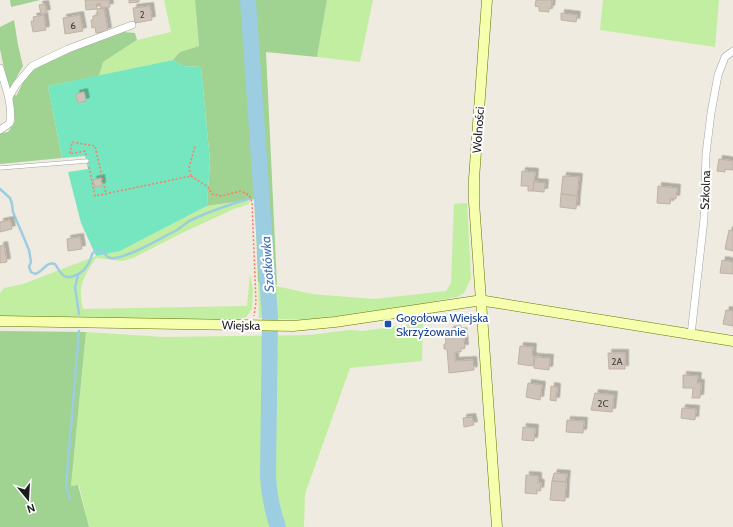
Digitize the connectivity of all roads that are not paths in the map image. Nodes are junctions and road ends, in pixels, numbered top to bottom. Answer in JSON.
{"nodes":[{"id":1,"x":487,"y":0,"type":"edge"},
{"id":2,"x":132,"y":25,"type":"dead end"},
{"id":3,"x":733,"y":51,"type":"edge"},
{"id":4,"x":0,"y":68,"type":"edge"},
{"id":5,"x":9,"y":97,"type":"junction"},
{"id":6,"x":0,"y":130,"type":"edge"},
{"id":7,"x":87,"y":161,"type":"road end"},
{"id":8,"x":0,"y":168,"type":"edge"},
{"id":9,"x":481,"y":301,"type":"junction"},
{"id":10,"x":0,"y":321,"type":"edge"},
{"id":11,"x":691,"y":335,"type":"junction"},
{"id":12,"x":733,"y":341,"type":"edge"},
{"id":13,"x":497,"y":527,"type":"edge"}],
"edges":[{"from":1,"to":9,"type":"street","name":"Wolności"},
{"from":2,"to":5,"type":"street"},
{"from":3,"to":11,"type":"street","name":"Szkolna"},
{"from":4,"to":5,"type":"street"},
{"from":5,"to":6,"type":"street"},
{"from":7,"to":8,"type":"lane"},
{"from":9,"to":10,"type":"street","name":"Wiejska"},
{"from":9,"to":11,"type":"street","name":"Wiejska"},
{"from":9,"to":13,"type":"street","name":"Wolności"},
{"from":11,"to":12,"type":"street"}]}
